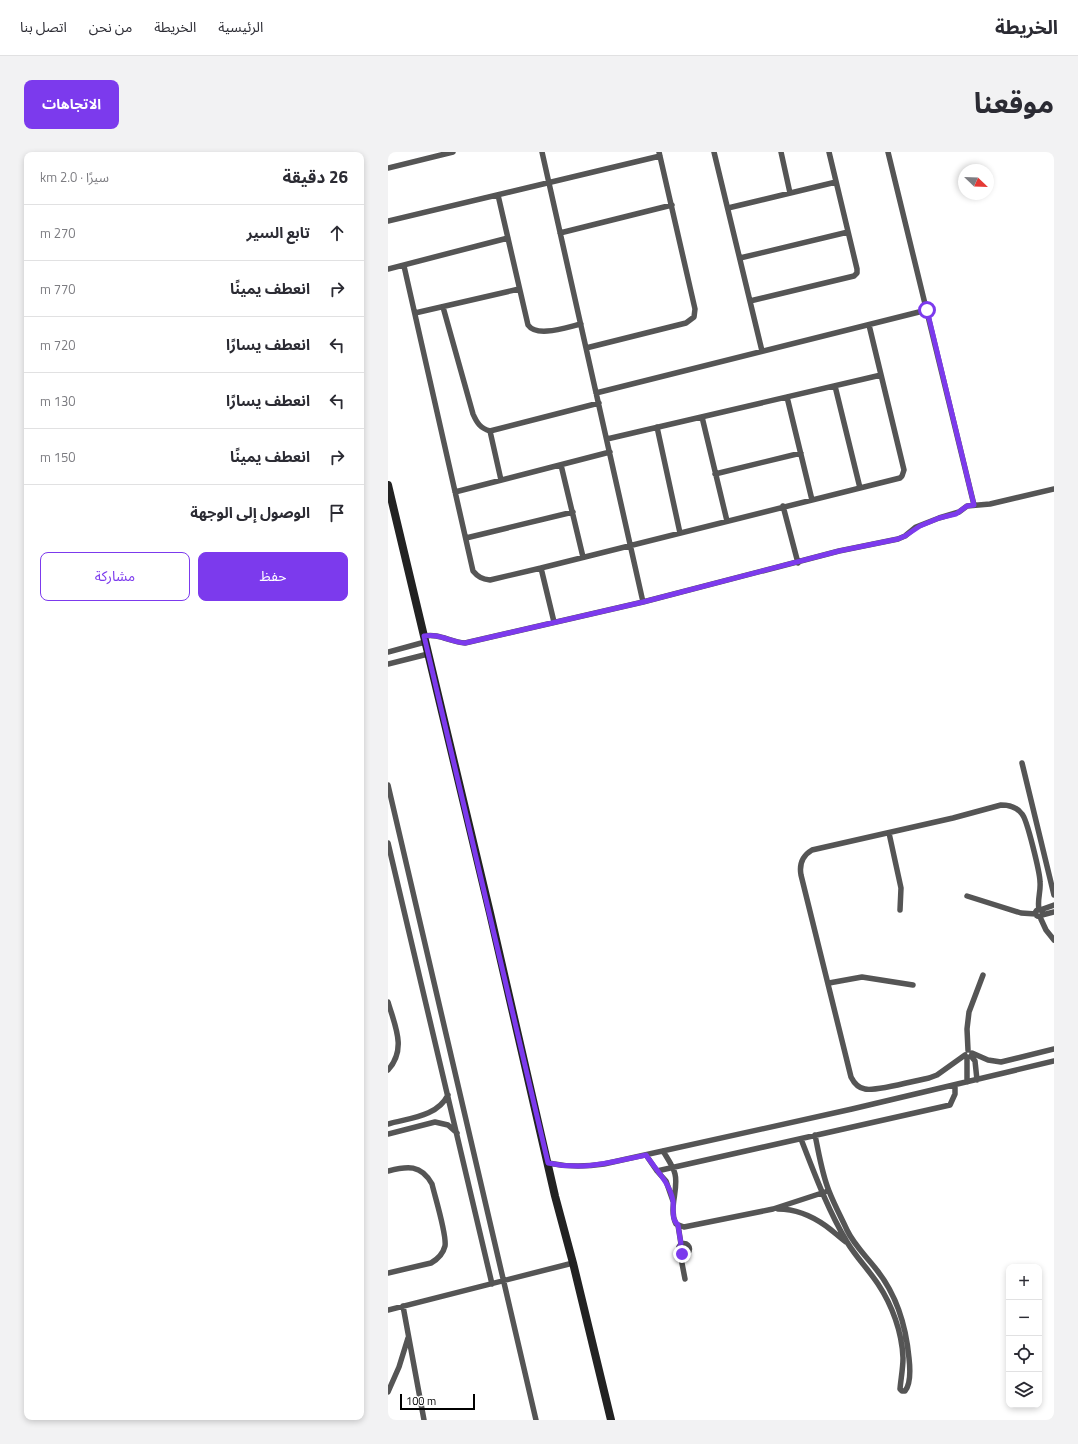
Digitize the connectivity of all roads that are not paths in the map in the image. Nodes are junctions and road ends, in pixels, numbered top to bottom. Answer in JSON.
{"nodes":[{"id":1,"x":424,"y":152,"type":"edge"},
{"id":2,"x":453,"y":152,"type":"edge"},
{"id":3,"x":542,"y":152,"type":"edge"},
{"id":4,"x":714,"y":152,"type":"edge"},
{"id":5,"x":781,"y":152,"type":"edge"},
{"id":6,"x":829,"y":152,"type":"edge"},
{"id":7,"x":888,"y":152,"type":"edge"},
{"id":8,"x":660,"y":154,"type":"edge"},
{"id":9,"x":425,"y":159,"type":"junction"},
{"id":10,"x":388,"y":168,"type":"edge"},
{"id":11,"x":836,"y":182,"type":"junction"},
{"id":12,"x":549,"y":183,"type":"junction"},
{"id":13,"x":790,"y":193,"type":"junction"},
{"id":14,"x":498,"y":195,"type":"junction"},
{"id":15,"x":672,"y":205,"type":"junction"},
{"id":16,"x":728,"y":208,"type":"junction"},
{"id":17,"x":388,"y":221,"type":"edge"},
{"id":18,"x":848,"y":232,"type":"junction"},
{"id":19,"x":560,"y":233,"type":"junction"},
{"id":20,"x":508,"y":238,"type":"junction"},
{"id":21,"x":740,"y":258,"type":"junction"},
{"id":22,"x":404,"y":266,"type":"junction"},
{"id":23,"x":388,"y":270,"type":"edge"},
{"id":24,"x":519,"y":289,"type":"junction"},
{"id":25,"x":750,"y":301,"type":"junction"},
{"id":26,"x":443,"y":307,"type":"junction"},
{"id":27,"x":927,"y":310,"type":"junction"},
{"id":28,"x":415,"y":313,"type":"junction"},
{"id":29,"x":581,"y":324,"type":"junction"},
{"id":30,"x":869,"y":324,"type":"junction"},
{"id":31,"x":586,"y":348,"type":"junction"},
{"id":32,"x":762,"y":351,"type":"junction"},
{"id":33,"x":881,"y":375,"type":"junction"},
{"id":34,"x":835,"y":386,"type":"junction"},
{"id":35,"x":596,"y":393,"type":"junction"},
{"id":36,"x":787,"y":397,"type":"junction"},
{"id":37,"x":599,"y":403,"type":"junction"},
{"id":38,"x":702,"y":417,"type":"junction"},
{"id":39,"x":657,"y":427,"type":"junction"},
{"id":40,"x":490,"y":431,"type":"junction"},
{"id":41,"x":607,"y":439,"type":"junction"},
{"id":42,"x":610,"y":452,"type":"junction"},
{"id":43,"x":801,"y":453,"type":"junction"},
{"id":44,"x":561,"y":465,"type":"junction"},
{"id":45,"x":715,"y":474,"type":"junction"},
{"id":46,"x":501,"y":480,"type":"junction"},
{"id":47,"x":388,"y":485,"type":"edge"},
{"id":48,"x":860,"y":488,"type":"junction"},
{"id":49,"x":1054,"y":489,"type":"edge"},
{"id":50,"x":455,"y":492,"type":"junction"},
{"id":51,"x":812,"y":500,"type":"junction"},
{"id":52,"x":974,"y":505,"type":"junction"},
{"id":53,"x":783,"y":506,"type":"junction"},
{"id":54,"x":573,"y":512,"type":"junction"},
{"id":55,"x":727,"y":521,"type":"junction"},
{"id":56,"x":680,"y":533,"type":"junction"},
{"id":57,"x":466,"y":538,"type":"junction"},
{"id":58,"x":631,"y":545,"type":"junction"},
{"id":59,"x":583,"y":556,"type":"junction"},
{"id":60,"x":798,"y":562,"type":"junction"},
{"id":61,"x":541,"y":568,"type":"junction"},
{"id":62,"x":643,"y":602,"type":"junction"},
{"id":63,"x":554,"y":622,"type":"junction"},
{"id":64,"x":424,"y":639,"type":"junction"},
{"id":65,"x":388,"y":652,"type":"edge"},
{"id":66,"x":428,"y":654,"type":"junction"},
{"id":67,"x":388,"y":664,"type":"edge"},
{"id":68,"x":1022,"y":763,"type":"dead end"},
{"id":69,"x":388,"y":785,"type":"edge"},
{"id":70,"x":889,"y":833,"type":"junction"},
{"id":71,"x":388,"y":844,"type":"edge"},
{"id":72,"x":1054,"y":895,"type":"edge"},
{"id":73,"x":967,"y":896,"type":"dead end"},
{"id":74,"x":1054,"y":905,"type":"edge"},
{"id":75,"x":900,"y":910,"type":"dead end"},
{"id":76,"x":1054,"y":912,"type":"edge"},
{"id":77,"x":1039,"y":913,"type":"junction"},
{"id":78,"x":1054,"y":940,"type":"edge"},
{"id":79,"x":983,"y":975,"type":"dead end"},
{"id":80,"x":829,"y":983,"type":"junction"},
{"id":81,"x":913,"y":985,"type":"dead end"},
{"id":82,"x":388,"y":1002,"type":"edge"},
{"id":83,"x":1054,"y":1049,"type":"edge"},
{"id":84,"x":969,"y":1054,"type":"junction"},
{"id":85,"x":1054,"y":1061,"type":"edge"},
{"id":86,"x":388,"y":1070,"type":"edge"},
{"id":87,"x":977,"y":1080,"type":"junction"},
{"id":88,"x":967,"y":1082,"type":"junction"},
{"id":89,"x":954,"y":1085,"type":"junction"},
{"id":90,"x":448,"y":1095,"type":"junction"},
{"id":91,"x":388,"y":1124,"type":"edge"},
{"id":92,"x":457,"y":1133,"type":"junction"},
{"id":93,"x":388,"y":1134,"type":"edge"},
{"id":94,"x":815,"y":1135,"type":"junction"},
{"id":95,"x":801,"y":1139,"type":"junction"},
{"id":96,"x":663,"y":1151,"type":"junction"},
{"id":97,"x":646,"y":1155,"type":"junction"},
{"id":98,"x":548,"y":1163,"type":"junction"},
{"id":99,"x":672,"y":1168,"type":"junction"},
{"id":100,"x":388,"y":1171,"type":"edge"},
{"id":101,"x":657,"y":1171,"type":"junction"},
{"id":102,"x":829,"y":1190,"type":"junction"},
{"id":103,"x":822,"y":1193,"type":"junction"},
{"id":104,"x":673,"y":1201,"type":"junction"},
{"id":105,"x":773,"y":1209,"type":"junction"},
{"id":106,"x":678,"y":1225,"type":"junction"},
{"id":107,"x":846,"y":1242,"type":"junction"},
{"id":108,"x":681,"y":1244,"type":"junction"},
{"id":109,"x":680,"y":1253,"type":"junction"},
{"id":110,"x":573,"y":1263,"type":"junction"},
{"id":111,"x":388,"y":1273,"type":"edge"},
{"id":112,"x":685,"y":1279,"type":"dead end"},
{"id":113,"x":504,"y":1280,"type":"junction"},
{"id":114,"x":492,"y":1284,"type":"junction"},
{"id":115,"x":403,"y":1306,"type":"junction"},
{"id":116,"x":388,"y":1310,"type":"edge"},
{"id":117,"x":408,"y":1336,"type":"junction"},
{"id":118,"x":388,"y":1392,"type":"edge"},
{"id":119,"x":424,"y":1420,"type":"edge"},
{"id":120,"x":536,"y":1420,"type":"edge"},
{"id":121,"x":611,"y":1420,"type":"edge"}],
"edges":[{"from":1,"to":9,"type":"street"},
{"from":2,"to":9,"type":"street"},
{"from":3,"to":12,"type":"street"},
{"from":4,"to":16,"type":"street"},
{"from":5,"to":13,"type":"street"},
{"from":6,"to":11,"type":"street"},
{"from":7,"to":27,"type":"street"},
{"from":8,"to":12,"type":"street"},
{"from":8,"to":15,"type":"street"},
{"from":9,"to":10,"type":"street"},
{"from":11,"to":13,"type":"street"},
{"from":11,"to":18,"type":"street"},
{"from":12,"to":14,"type":"street"},
{"from":12,"to":19,"type":"street"},
{"from":13,"to":16,"type":"street"},
{"from":14,"to":17,"type":"street"},
{"from":14,"to":20,"type":"street"},
{"from":15,"to":19,"type":"street"},
{"from":15,"to":31,"type":"street"},
{"from":16,"to":21,"type":"street"},
{"from":18,"to":21,"type":"street"},
{"from":18,"to":25,"type":"street"},
{"from":19,"to":29,"type":"street"},
{"from":20,"to":22,"type":"street"},
{"from":20,"to":24,"type":"street"},
{"from":21,"to":25,"type":"street"},
{"from":22,"to":23,"type":"street"},
{"from":22,"to":28,"type":"street"},
{"from":24,"to":26,"type":"street"},
{"from":24,"to":29,"type":"street"},
{"from":25,"to":32,"type":"street"},
{"from":26,"to":28,"type":"street"},
{"from":26,"to":40,"type":"street"},
{"from":27,"to":30,"type":"street"},
{"from":27,"to":52,"type":"street"},
{"from":28,"to":50,"type":"street"},
{"from":29,"to":31,"type":"street"},
{"from":30,"to":32,"type":"street"},
{"from":30,"to":33,"type":"street"},
{"from":31,"to":35,"type":"street"},
{"from":32,"to":35,"type":"street"},
{"from":33,"to":34,"type":"street"},
{"from":33,"to":48,"type":"street"},
{"from":34,"to":36,"type":"street"},
{"from":34,"to":48,"type":"street"},
{"from":35,"to":37,"type":"street"},
{"from":36,"to":38,"type":"street"},
{"from":36,"to":43,"type":"street"},
{"from":37,"to":40,"type":"street"},
{"from":37,"to":41,"type":"street"},
{"from":38,"to":39,"type":"street"},
{"from":38,"to":45,"type":"street"},
{"from":39,"to":41,"type":"street"},
{"from":39,"to":56,"type":"street"},
{"from":40,"to":46,"type":"street"},
{"from":41,"to":42,"type":"street"},
{"from":42,"to":44,"type":"street"},
{"from":42,"to":58,"type":"street"},
{"from":43,"to":45,"type":"street"},
{"from":43,"to":51,"type":"street"},
{"from":44,"to":46,"type":"street"},
{"from":44,"to":54,"type":"street"},
{"from":45,"to":55,"type":"street"},
{"from":46,"to":50,"type":"street"},
{"from":47,"to":64,"type":"street"},
{"from":48,"to":51,"type":"street"},
{"from":49,"to":52,"type":"street"},
{"from":50,"to":57,"type":"street"},
{"from":51,"to":53,"type":"street"},
{"from":52,"to":60,"type":"street"},
{"from":53,"to":55,"type":"street"},
{"from":53,"to":60,"type":"street"},
{"from":54,"to":57,"type":"street"},
{"from":54,"to":59,"type":"street"},
{"from":55,"to":56,"type":"street"},
{"from":56,"to":58,"type":"street"},
{"from":57,"to":61,"type":"street"},
{"from":58,"to":59,"type":"street"},
{"from":58,"to":62,"type":"street"},
{"from":59,"to":61,"type":"street"},
{"from":60,"to":62,"type":"street"},
{"from":61,"to":63,"type":"street"},
{"from":62,"to":63,"type":"street"},
{"from":63,"to":64,"type":"street"},
{"from":64,"to":65,"type":"street"},
{"from":64,"to":66,"type":"street"},
{"from":66,"to":67,"type":"street"},
{"from":66,"to":98,"type":"street"},
{"from":68,"to":72,"type":"street"},
{"from":69,"to":113,"type":"street"},
{"from":70,"to":75,"type":"street"},
{"from":70,"to":77,"type":"street"},
{"from":70,"to":80,"type":"street"},
{"from":71,"to":90,"type":"street"},
{"from":73,"to":77,"type":"street"},
{"from":74,"to":77,"type":"street"},
{"from":76,"to":77,"type":"street"},
{"from":77,"to":78,"type":"street"},
{"from":79,"to":84,"type":"street"},
{"from":80,"to":81,"type":"street"},
{"from":80,"to":84,"type":"street"},
{"from":82,"to":86,"type":"street"},
{"from":83,"to":84,"type":"street"},
{"from":84,"to":87,"type":"street"},
{"from":84,"to":88,"type":"street"},
{"from":85,"to":87,"type":"street"},
{"from":87,"to":88,"type":"street"},
{"from":88,"to":89,"type":"street"},
{"from":89,"to":94,"type":"street"},
{"from":89,"to":96,"type":"street"},
{"from":90,"to":91,"type":"street"},
{"from":90,"to":92,"type":"street"},
{"from":92,"to":93,"type":"street"},
{"from":92,"to":114,"type":"street"},
{"from":94,"to":95,"type":"street"},
{"from":94,"to":102,"type":"street"},
{"from":95,"to":99,"type":"street"},
{"from":95,"to":103,"type":"street"},
{"from":96,"to":97,"type":"street"},
{"from":96,"to":99,"type":"street"},
{"from":97,"to":98,"type":"street"},
{"from":97,"to":101,"type":"street"},
{"from":98,"to":110,"type":"street"},
{"from":99,"to":101,"type":"street"},
{"from":99,"to":104,"type":"street"},
{"from":100,"to":111,"type":"street"},
{"from":101,"to":104,"type":"street"},
{"from":102,"to":103,"type":"street"},
{"from":102,"to":107,"type":"street"},
{"from":103,"to":105,"type":"street"},
{"from":103,"to":107,"type":"street"},
{"from":104,"to":106,"type":"street"},
{"from":105,"to":106,"type":"street"},
{"from":105,"to":107,"type":"street"},
{"from":106,"to":108,"type":"street"},
{"from":108,"to":109,"type":"street"},
{"from":108,"to":109,"type":"street"},
{"from":109,"to":112,"type":"street"},
{"from":110,"to":113,"type":"street"},
{"from":110,"to":121,"type":"street"},
{"from":113,"to":114,"type":"street"},
{"from":113,"to":120,"type":"street"},
{"from":114,"to":115,"type":"street"},
{"from":115,"to":116,"type":"street"},
{"from":115,"to":117,"type":"street"},
{"from":117,"to":118,"type":"street"},
{"from":117,"to":119,"type":"street"}]}
